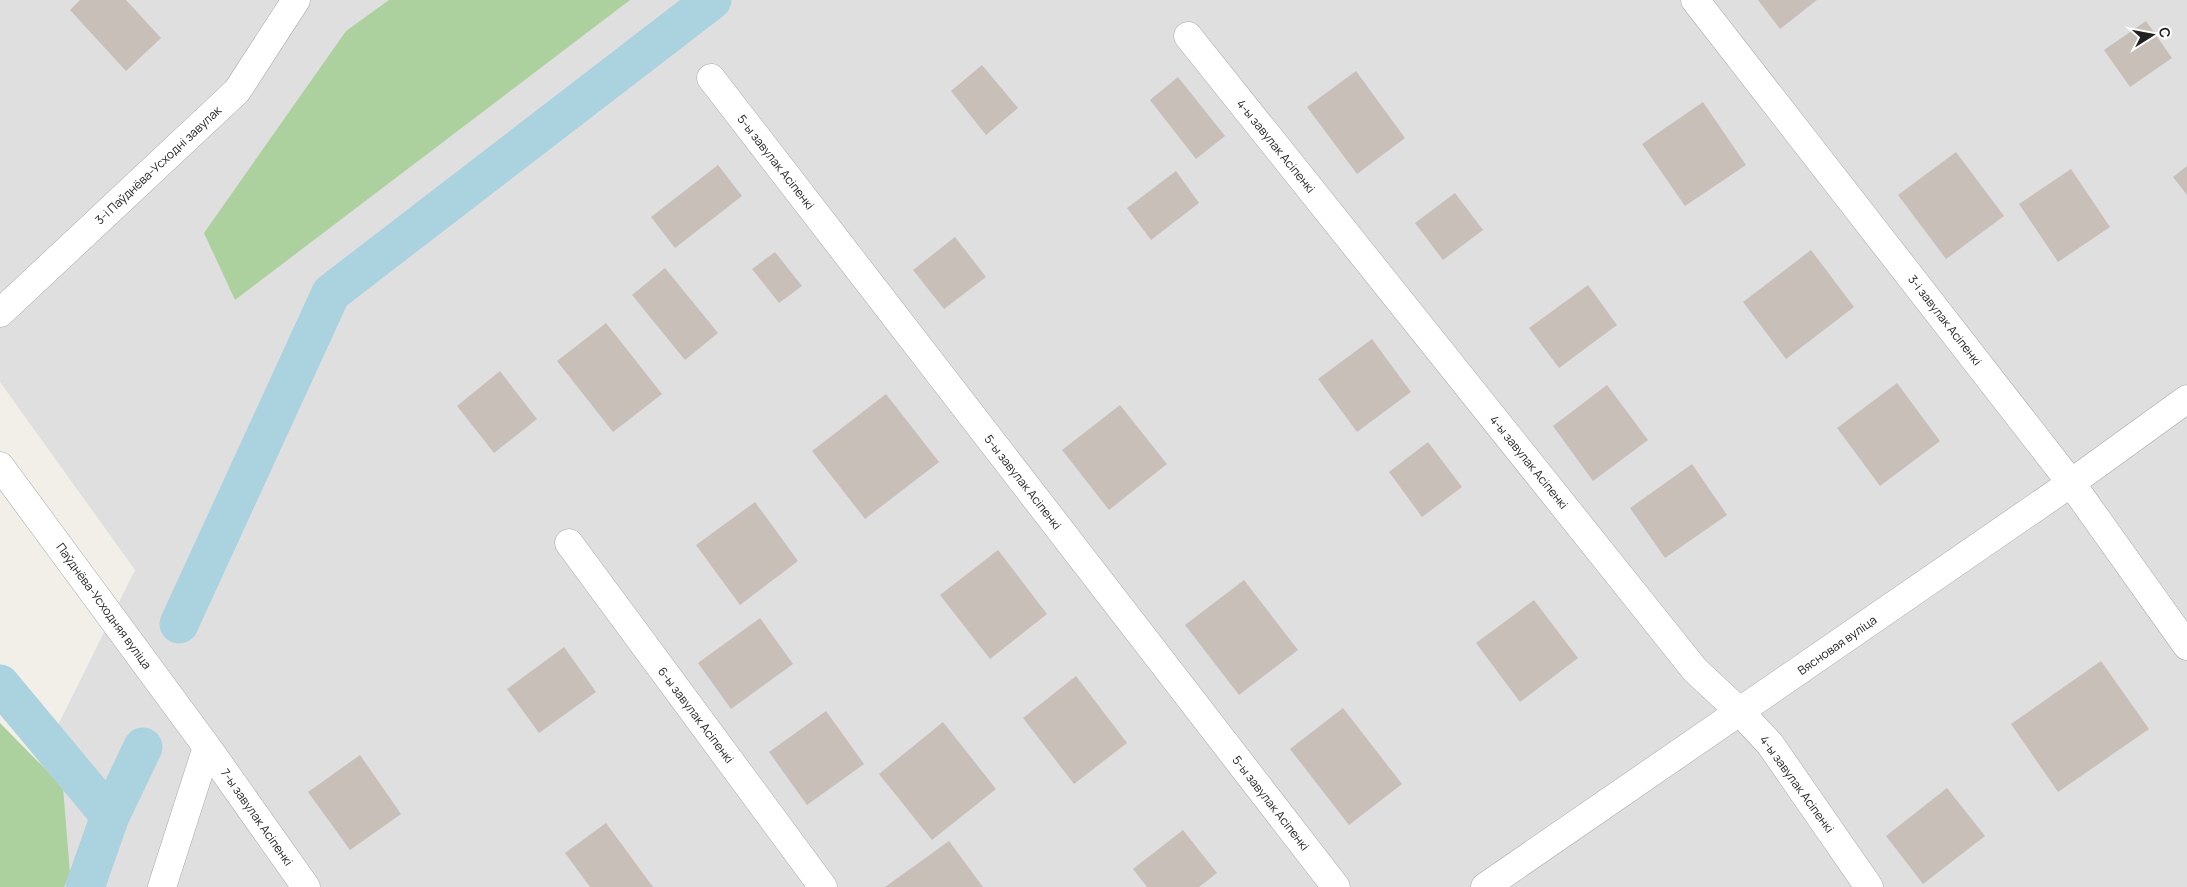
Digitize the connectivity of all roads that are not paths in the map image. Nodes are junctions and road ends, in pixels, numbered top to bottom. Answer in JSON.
{"nodes":[{"id":1,"x":296,"y":0,"type":"edge"},
{"id":2,"x":1695,"y":0,"type":"edge"},
{"id":3,"x":1188,"y":36,"type":"dead end"},
{"id":4,"x":711,"y":78,"type":"dead end"},
{"id":5,"x":0,"y":313,"type":"edge"},
{"id":6,"x":2187,"y":399,"type":"edge"},
{"id":7,"x":0,"y":466,"type":"edge"},
{"id":8,"x":2071,"y":482,"type":"junction"},
{"id":9,"x":569,"y":544,"type":"dead end"},
{"id":10,"x":2187,"y":646,"type":"edge"},
{"id":11,"x":1740,"y":712,"type":"junction"},
{"id":12,"x":207,"y":747,"type":"junction"},
{"id":13,"x":162,"y":887,"type":"edge"},
{"id":14,"x":306,"y":887,"type":"edge"},
{"id":15,"x":823,"y":887,"type":"edge"},
{"id":16,"x":1336,"y":887,"type":"edge"},
{"id":17,"x":1485,"y":887,"type":"edge"},
{"id":18,"x":1869,"y":887,"type":"edge"}],
"edges":[{"from":1,"to":5,"type":"street","name":"3-і Паўднёва-Усходні завулак"},
{"from":2,"to":8,"type":"street","name":"3-і завулак Асіпенкі"},
{"from":3,"to":11,"type":"street","name":"4-ы завулак Асіпенкі"},
{"from":4,"to":16,"type":"street","name":"5-ы завулак Асіпенкі"},
{"from":6,"to":8,"type":"street","name":"Вясновая вуліца"},
{"from":7,"to":12,"type":"street","name":"Паўднёва-Усходняя вуліца"},
{"from":8,"to":10,"type":"street","name":"3-і завулак Асіпенкі"},
{"from":8,"to":11,"type":"street","name":"Вясновая вуліца"},
{"from":9,"to":15,"type":"street","name":"6-ы завулак Асіпенкі"},
{"from":11,"to":17,"type":"street","name":"Вясновая вуліца"},
{"from":11,"to":18,"type":"street","name":"4-ы завулак Асіпенкі"},
{"from":12,"to":13,"type":"street"},
{"from":12,"to":14,"type":"street","name":"7-ы завулак Асіпенкі"}]}
